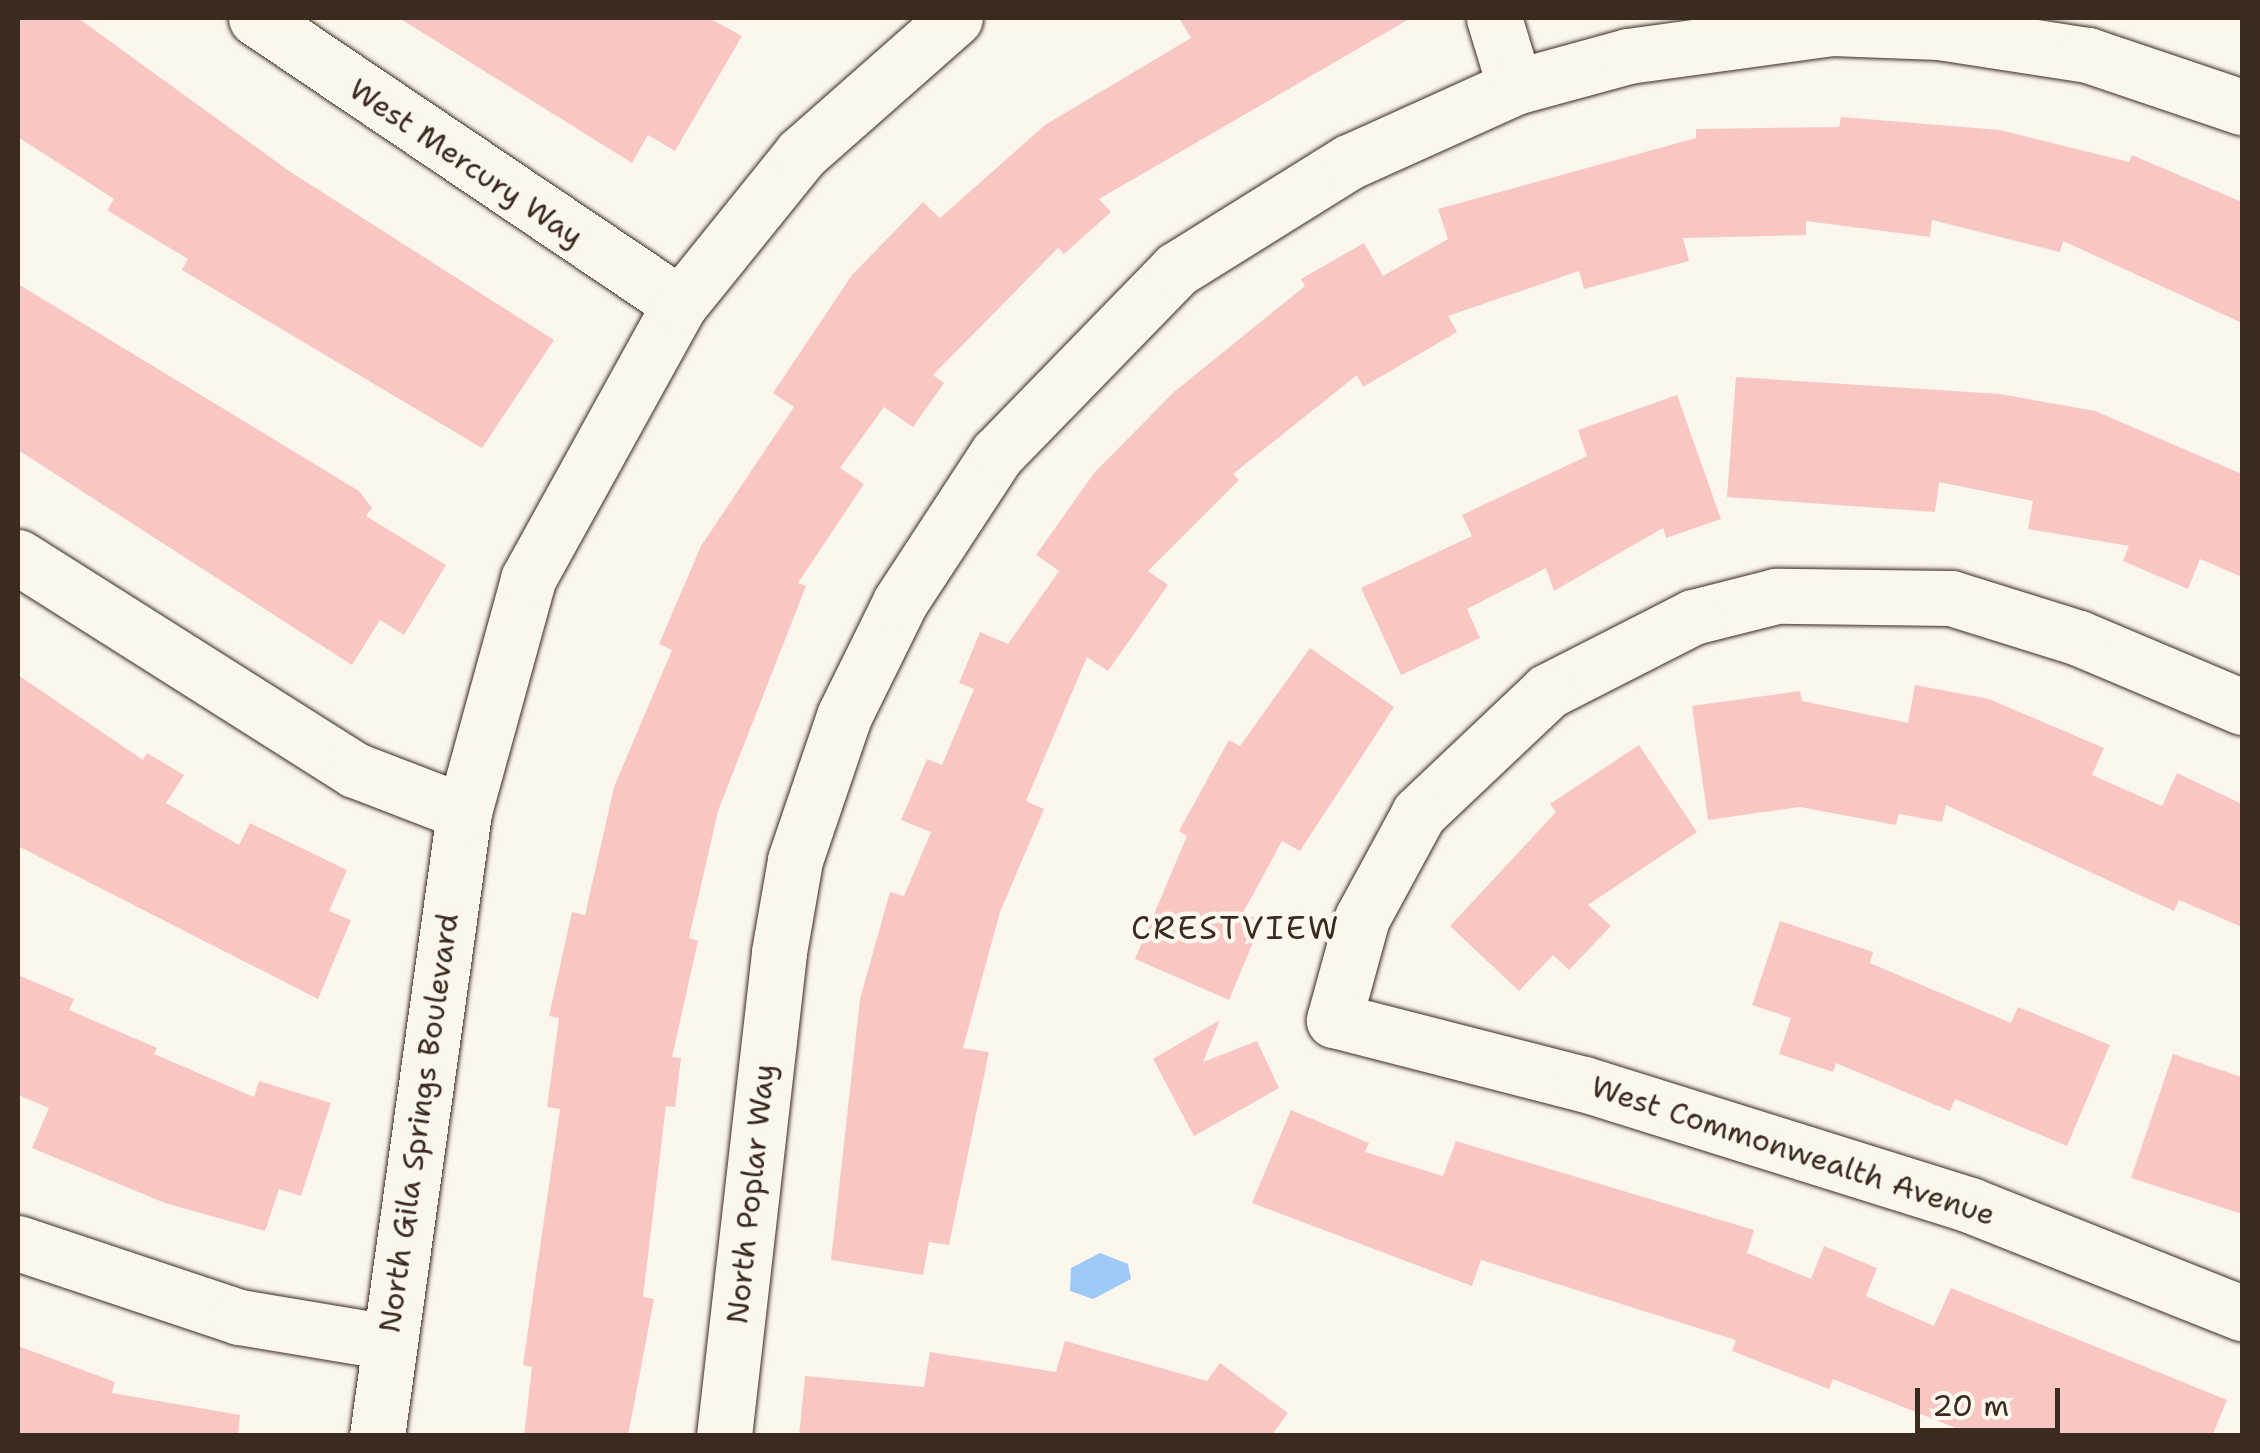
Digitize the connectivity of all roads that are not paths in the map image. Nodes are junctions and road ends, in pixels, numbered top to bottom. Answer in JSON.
{"nodes":[{"id":1,"x":256,"y":18,"type":"edge"},
{"id":2,"x":955,"y":18,"type":"edge"},
{"id":3,"x":1494,"y":18,"type":"edge"},
{"id":4,"x":1515,"y":87,"type":"junction"},
{"id":5,"x":2242,"y":106,"type":"edge"},
{"id":6,"x":680,"y":304,"type":"junction"},
{"id":7,"x":18,"y":556,"type":"edge"},
{"id":8,"x":2242,"y":706,"type":"edge"},
{"id":9,"x":464,"y":812,"type":"junction"},
{"id":10,"x":18,"y":1244,"type":"edge"},
{"id":11,"x":2242,"y":1313,"type":"edge"},
{"id":12,"x":388,"y":1342,"type":"junction"},
{"id":13,"x":377,"y":1436,"type":"edge"},
{"id":14,"x":724,"y":1436,"type":"edge"}],
"edges":[{"from":1,"to":6,"type":"street","name":"West Mercury Way"},
{"from":2,"to":6,"type":"street","name":"North Gila Springs Boulevard"},
{"from":3,"to":4,"type":"street"},
{"from":4,"to":5,"type":"street","name":"North Poplar Way"},
{"from":4,"to":14,"type":"street","name":"North Poplar Way"},
{"from":6,"to":9,"type":"street","name":"North Gila Springs Boulevard"},
{"from":7,"to":9,"type":"street"},
{"from":8,"to":11,"type":"street","name":"West Commonwealth Avenue"},
{"from":9,"to":12,"type":"street","name":"North Gila Springs Boulevard"},
{"from":10,"to":12,"type":"street"},
{"from":12,"to":13,"type":"street","name":"North Gila Springs Boulevard"}]}
